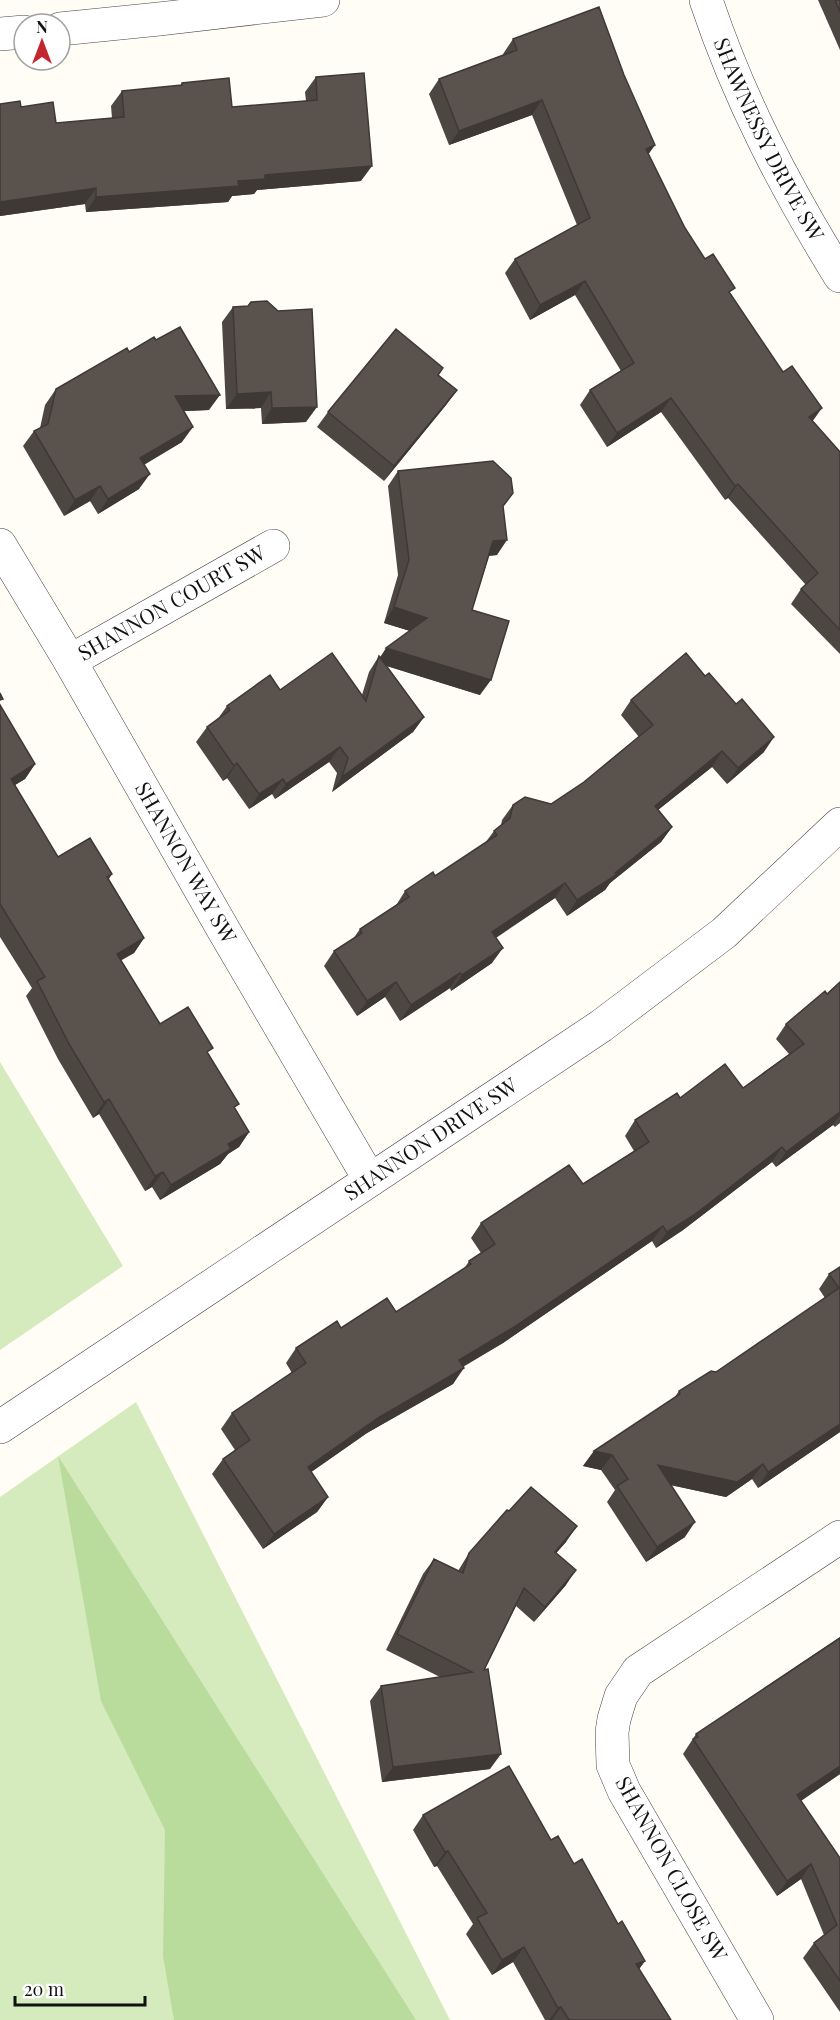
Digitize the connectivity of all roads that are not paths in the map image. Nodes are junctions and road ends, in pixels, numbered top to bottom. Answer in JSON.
{"nodes":[{"id":1,"x":323,"y":0,"type":"edge"},
{"id":2,"x":706,"y":0,"type":"edge"},
{"id":3,"x":72,"y":27,"type":"edge"},
{"id":4,"x":840,"y":276,"type":"edge"},
{"id":5,"x":0,"y":545,"type":"edge"},
{"id":6,"x":273,"y":546,"type":"dead end"},
{"id":7,"x":70,"y":661,"type":"junction"},
{"id":8,"x":840,"y":824,"type":"edge"},
{"id":9,"x":370,"y":1180,"type":"junction"},
{"id":10,"x":0,"y":1427,"type":"edge"},
{"id":11,"x":840,"y":1537,"type":"edge"},
{"id":12,"x":757,"y":2020,"type":"edge"}],
"edges":[{"from":1,"to":3,"type":"street"},
{"from":2,"to":4,"type":"street","name":"SHAWNESSY DRIVE SW"},
{"from":5,"to":7,"type":"street","name":"SHANNON WAY SW"},
{"from":6,"to":7,"type":"street","name":"SHANNON COURT SW"},
{"from":7,"to":9,"type":"street","name":"SHANNON WAY SW"},
{"from":8,"to":9,"type":"street","name":"SHANNON DRIVE SW"},
{"from":9,"to":10,"type":"street","name":"SHANNON DRIVE SW"},
{"from":11,"to":12,"type":"street","name":"SHANNON CLOSE SW"}]}
